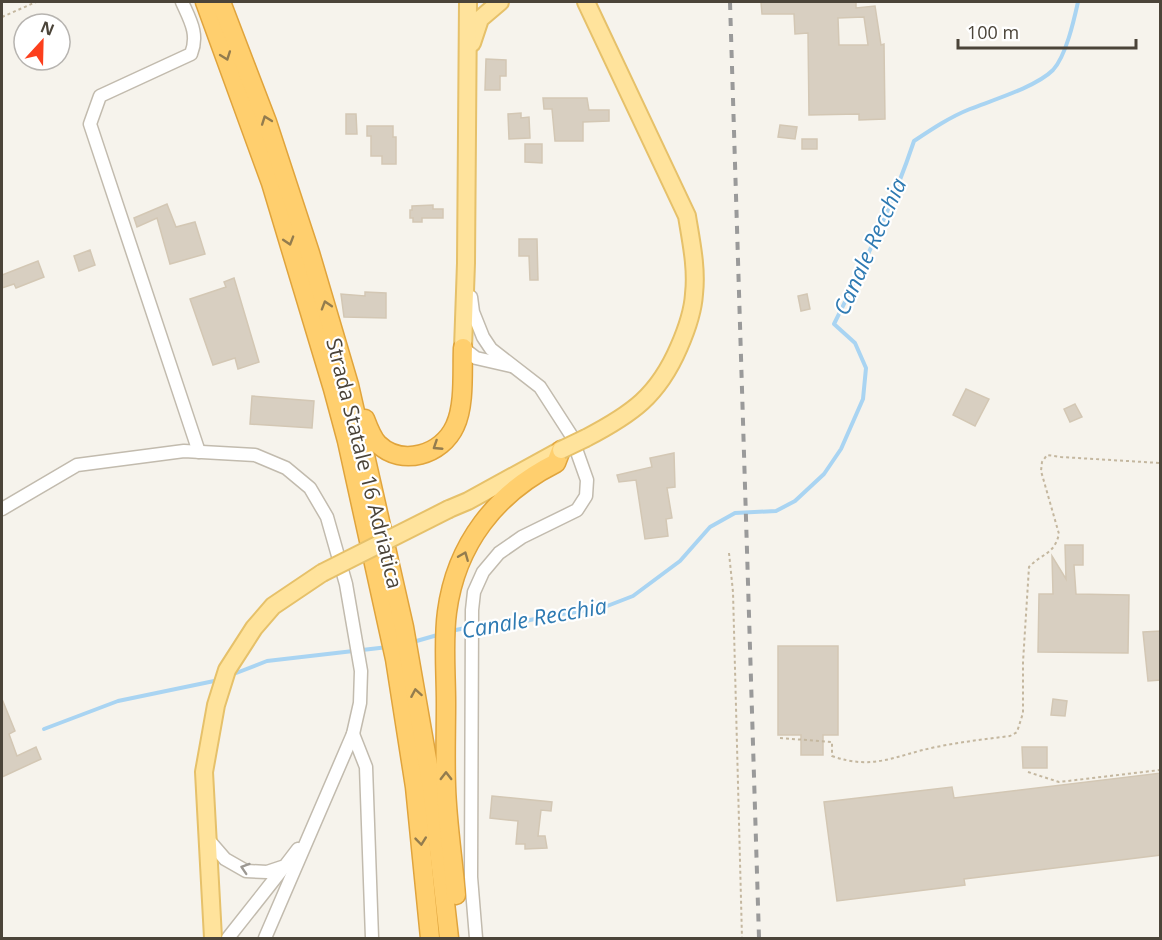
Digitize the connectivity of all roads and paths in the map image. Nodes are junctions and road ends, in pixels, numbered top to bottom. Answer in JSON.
{"nodes":[{"id":1,"x":36,"y":2,"type":"edge"},
{"id":2,"x":182,"y":2,"type":"edge"},
{"id":3,"x":205,"y":2,"type":"edge"},
{"id":4,"x":221,"y":2,"type":"edge"},
{"id":5,"x":468,"y":2,"type":"edge"},
{"id":6,"x":500,"y":2,"type":"edge"},
{"id":7,"x":576,"y":2,"type":"edge"},
{"id":8,"x":590,"y":9,"type":"edge"},
{"id":9,"x":2,"y":18,"type":"edge"},
{"id":10,"x":467,"y":64,"type":"junction"},
{"id":11,"x":466,"y":263,"type":"junction"},
{"id":12,"x":463,"y":348,"type":"junction"},
{"id":13,"x":491,"y":349,"type":"junction"},
{"id":14,"x":513,"y":367,"type":"junction"},
{"id":15,"x":350,"y":385,"type":"junction"},
{"id":16,"x":561,"y":450,"type":"junction"},
{"id":17,"x":199,"y":452,"type":"junction"},
{"id":18,"x":1161,"y":463,"type":"edge"},
{"id":19,"x":2,"y":509,"type":"edge"},
{"id":20,"x":729,"y":553,"type":"dead end"},
{"id":21,"x":397,"y":629,"type":"junction"},
{"id":22,"x":402,"y":658,"type":"junction"},
{"id":23,"x":353,"y":734,"type":"junction"},
{"id":24,"x":780,"y":738,"type":"dead end"},
{"id":25,"x":1161,"y":770,"type":"edge"},
{"id":26,"x":1028,"y":772,"type":"dead end"},
{"id":27,"x":308,"y":836,"type":"junction"},
{"id":28,"x":206,"y":837,"type":"junction"},
{"id":29,"x":285,"y":866,"type":"junction"},
{"id":30,"x":265,"y":938,"type":"edge"},
{"id":31,"x":213,"y":939,"type":"edge"},
{"id":32,"x":228,"y":939,"type":"edge"},
{"id":33,"x":372,"y":939,"type":"edge"},
{"id":34,"x":430,"y":939,"type":"edge"},
{"id":35,"x":449,"y":939,"type":"edge"},
{"id":36,"x":461,"y":939,"type":"edge"},
{"id":37,"x":476,"y":939,"type":"edge"},
{"id":38,"x":742,"y":939,"type":"edge"}],
"edges":[{"from":1,"to":9,"type":"path"},
{"from":2,"to":17,"type":"street"},
{"from":3,"to":21,"type":"highway","name":"Strada Statale 16 Adriatica","one_way":true},
{"from":15,"to":4,"type":"highway","name":"Strada Statale 16 Adriatica","one_way":true},
{"from":5,"to":10,"type":"main road"},
{"from":6,"to":10,"type":"main road"},
{"from":7,"to":8,"type":"main road"},
{"from":8,"to":16,"type":"main road","bridge":true},
{"from":10,"to":11,"type":"main road"},
{"from":11,"to":12,"type":"main road"},
{"from":11,"to":13,"type":"street"},
{"from":12,"to":13,"type":"street"},
{"from":12,"to":14,"type":"street"},
{"from":12,"to":15,"type":"highway","one_way":true},
{"from":13,"to":14,"type":"street"},
{"from":14,"to":37,"type":"street"},
{"from":15,"to":21,"type":"highway","name":"Strada Statale 16 Adriatica"},
{"from":16,"to":28,"type":"main road","bridge":true},
{"from":36,"to":16,"type":"highway","one_way":true},
{"from":17,"to":19,"type":"street"},
{"from":17,"to":23,"type":"street"},
{"from":18,"to":24,"type":"path"},
{"from":20,"to":38,"type":"path"},
{"from":21,"to":22,"type":"highway","name":"Strada Statale 16 Adriatica"},
{"from":22,"to":34,"type":"highway","name":"Strada Statale 16 Adriatica","one_way":true},
{"from":35,"to":22,"type":"highway","name":"Strada Statale 16 Adriatica","one_way":true},
{"from":23,"to":27,"type":"street"},
{"from":23,"to":33,"type":"street"},
{"from":25,"to":26,"type":"path"},
{"from":27,"to":29,"type":"street"},
{"from":27,"to":30,"type":"street"},
{"from":29,"to":28,"type":"street","one_way":true},
{"from":28,"to":31,"type":"main road"},
{"from":29,"to":32,"type":"street"}]}
